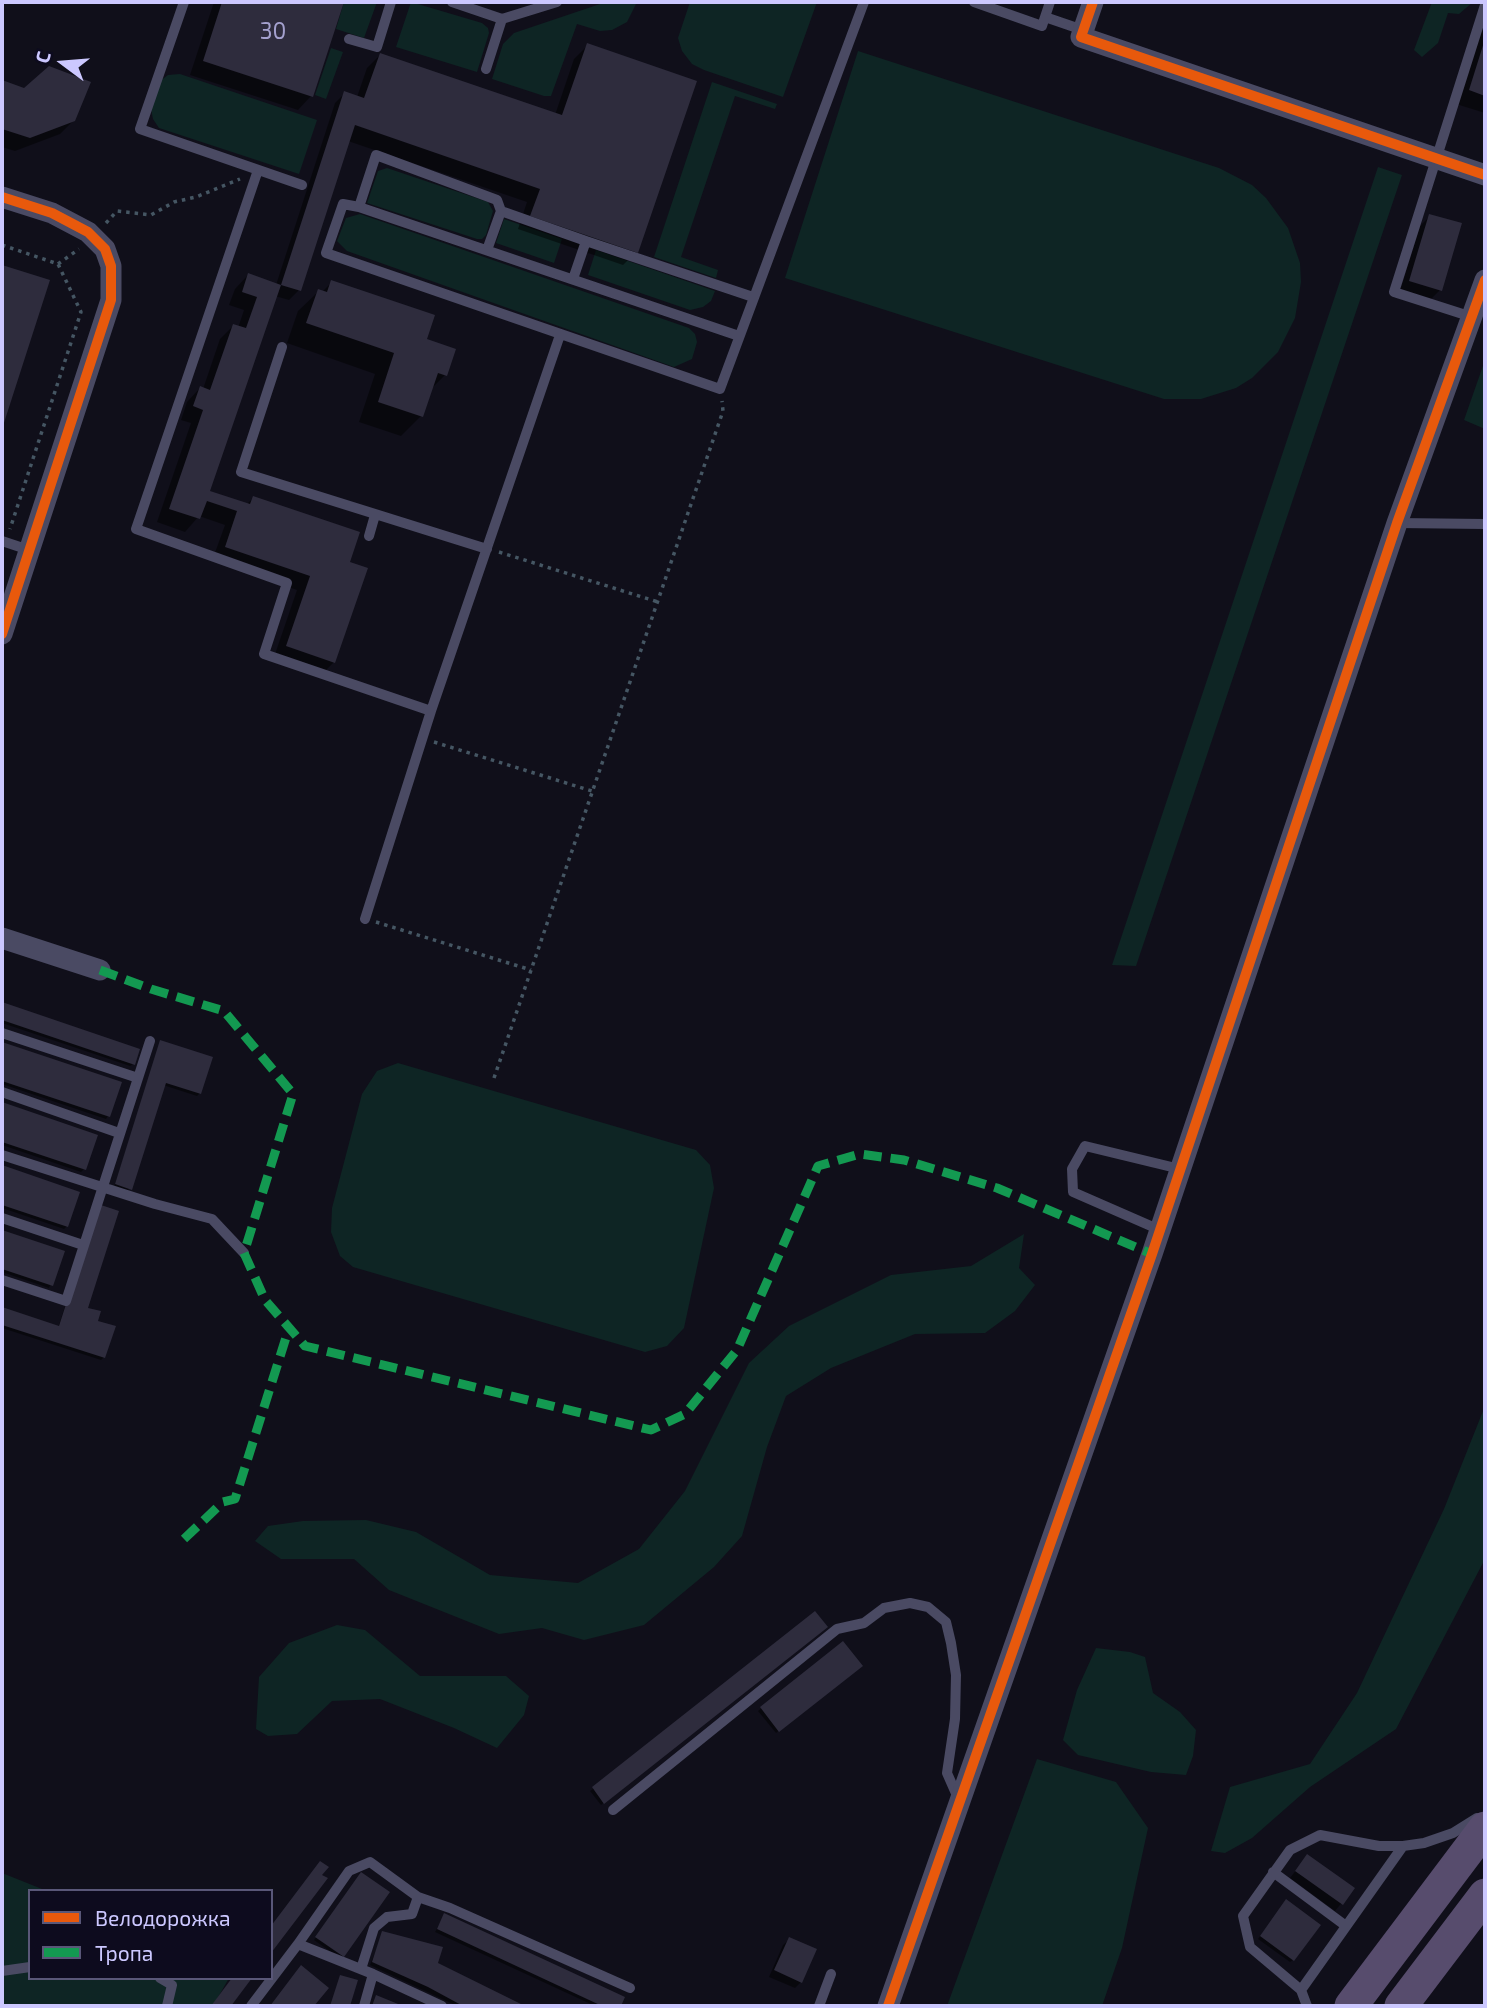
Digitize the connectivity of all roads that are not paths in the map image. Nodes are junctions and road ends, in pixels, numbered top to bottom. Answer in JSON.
{"nodes":[{"id":1,"x":184,"y":2,"type":"edge"},
{"id":2,"x":391,"y":2,"type":"edge"},
{"id":3,"x":452,"y":2,"type":"edge"},
{"id":4,"x":557,"y":2,"type":"edge"},
{"id":5,"x":864,"y":2,"type":"edge"},
{"id":6,"x":974,"y":2,"type":"edge"},
{"id":7,"x":1050,"y":2,"type":"edge"},
{"id":8,"x":1093,"y":2,"type":"edge"},
{"id":9,"x":1485,"y":5,"type":"edge"},
{"id":10,"x":1045,"y":17,"type":"junction"},
{"id":11,"x":502,"y":19,"type":"junction"},
{"id":12,"x":1083,"y":30,"type":"junction"},
{"id":13,"x":349,"y":39,"type":"dead end"},
{"id":14,"x":486,"y":69,"type":"dead end"},
{"id":15,"x":1436,"y":159,"type":"junction"},
{"id":16,"x":257,"y":173,"type":"junction"},
{"id":17,"x":1485,"y":175,"type":"edge"},
{"id":18,"x":302,"y":186,"type":"dead end"},
{"id":19,"x":2,"y":197,"type":"edge"},
{"id":20,"x":359,"y":207,"type":"junction"},
{"id":21,"x":501,"y":211,"type":"junction"},
{"id":22,"x":586,"y":241,"type":"junction"},
{"id":23,"x":487,"y":250,"type":"junction"},
{"id":24,"x":573,"y":279,"type":"junction"},
{"id":25,"x":1485,"y":280,"type":"edge"},
{"id":26,"x":753,"y":297,"type":"junction"},
{"id":27,"x":1472,"y":317,"type":"junction"},
{"id":28,"x":560,"y":335,"type":"junction"},
{"id":29,"x":739,"y":336,"type":"junction"},
{"id":30,"x":282,"y":347,"type":"dead end"},
{"id":31,"x":375,"y":515,"type":"junction"},
{"id":32,"x":1397,"y":523,"type":"junction"},
{"id":33,"x":1485,"y":524,"type":"edge"},
{"id":34,"x":369,"y":537,"type":"dead end"},
{"id":35,"x":4,"y":541,"type":"edge"},
{"id":36,"x":487,"y":548,"type":"junction"},
{"id":37,"x":29,"y":550,"type":"junction"},
{"id":38,"x":2,"y":635,"type":"edge"},
{"id":39,"x":431,"y":711,"type":"junction"},
{"id":40,"x":365,"y":919,"type":"road end"},
{"id":41,"x":2,"y":938,"type":"edge"},
{"id":42,"x":100,"y":970,"type":"dead end"},
{"id":43,"x":2,"y":1033,"type":"edge"},
{"id":44,"x":150,"y":1041,"type":"dead end"},
{"id":45,"x":138,"y":1079,"type":"junction"},
{"id":46,"x":2,"y":1092,"type":"edge"},
{"id":47,"x":119,"y":1133,"type":"junction"},
{"id":48,"x":2,"y":1155,"type":"edge"},
{"id":49,"x":1180,"y":1169,"type":"junction"},
{"id":50,"x":101,"y":1187,"type":"junction"},
{"id":51,"x":2,"y":1218,"type":"edge"},
{"id":52,"x":1160,"y":1230,"type":"junction"},
{"id":53,"x":83,"y":1245,"type":"junction"},
{"id":54,"x":244,"y":1253,"type":"dead end"},
{"id":55,"x":2,"y":1280,"type":"edge"},
{"id":56,"x":960,"y":1803,"type":"junction"},
{"id":57,"x":613,"y":1810,"type":"dead end"},
{"id":58,"x":1485,"y":1812,"type":"edge"},
{"id":59,"x":1485,"y":1828,"type":"edge"},
{"id":60,"x":1403,"y":1846,"type":"junction"},
{"id":61,"x":1273,"y":1872,"type":"junction"},
{"id":62,"x":1485,"y":1895,"type":"edge"},
{"id":63,"x":418,"y":1897,"type":"junction"},
{"id":64,"x":1346,"y":1926,"type":"junction"},
{"id":65,"x":298,"y":1944,"type":"junction"},
{"id":66,"x":28,"y":1967,"type":"edge"},
{"id":67,"x":361,"y":1969,"type":"junction"},
{"id":68,"x":2,"y":1971,"type":"edge"},
{"id":69,"x":373,"y":1974,"type":"junction"},
{"id":70,"x":831,"y":1974,"type":"dead end"},
{"id":71,"x":273,"y":1977,"type":"edge"},
{"id":72,"x":163,"y":1980,"type":"edge"},
{"id":73,"x":271,"y":1980,"type":"edge"},
{"id":74,"x":630,"y":1989,"type":"dead end"},
{"id":75,"x":1301,"y":1990,"type":"junction"},
{"id":76,"x":434,"y":2005,"type":"edge"},
{"id":77,"x":167,"y":2006,"type":"edge"},
{"id":78,"x":251,"y":2006,"type":"edge"},
{"id":79,"x":364,"y":2006,"type":"edge"},
{"id":80,"x":819,"y":2006,"type":"edge"},
{"id":81,"x":888,"y":2006,"type":"edge"},
{"id":82,"x":1307,"y":2006,"type":"edge"},
{"id":83,"x":1351,"y":2006,"type":"edge"},
{"id":84,"x":1401,"y":2006,"type":"edge"}],
"edges":[{"from":1,"to":16,"type":"lane"},
{"from":2,"to":13,"type":"lane"},
{"from":3,"to":11,"type":"lane"},
{"from":4,"to":11,"type":"lane"},
{"from":5,"to":26,"type":"lane"},
{"from":6,"to":10,"type":"lane"},
{"from":7,"to":10,"type":"lane"},
{"from":8,"to":12,"type":"street"},
{"from":9,"to":15,"type":"lane"},
{"from":10,"to":12,"type":"lane"},
{"from":11,"to":14,"type":"lane"},
{"from":12,"to":15,"type":"street"},
{"from":15,"to":17,"type":"street"},
{"from":15,"to":27,"type":"lane"},
{"from":16,"to":18,"type":"lane"},
{"from":16,"to":39,"type":"lane"},
{"from":19,"to":37,"type":"street"},
{"from":20,"to":21,"type":"lane"},
{"from":20,"to":23,"type":"lane"},
{"from":20,"to":28,"type":"lane"},
{"from":21,"to":22,"type":"lane"},
{"from":21,"to":23,"type":"lane"},
{"from":22,"to":24,"type":"lane"},
{"from":22,"to":26,"type":"lane"},
{"from":23,"to":24,"type":"lane"},
{"from":24,"to":29,"type":"lane"},
{"from":25,"to":27,"type":"street"},
{"from":26,"to":29,"type":"lane"},
{"from":27,"to":32,"type":"street"},
{"from":28,"to":29,"type":"lane"},
{"from":28,"to":36,"type":"lane"},
{"from":30,"to":31,"type":"lane"},
{"from":31,"to":34,"type":"lane"},
{"from":31,"to":36,"type":"lane"},
{"from":32,"to":33,"type":"lane"},
{"from":32,"to":49,"type":"street"},
{"from":35,"to":37,"type":"lane"},
{"from":36,"to":39,"type":"lane"},
{"from":37,"to":38,"type":"street"},
{"from":39,"to":40,"type":"lane"},
{"from":41,"to":42,"type":"street"},
{"from":43,"to":45,"type":"lane"},
{"from":44,"to":45,"type":"lane"},
{"from":45,"to":47,"type":"lane"},
{"from":46,"to":47,"type":"lane"},
{"from":47,"to":50,"type":"lane"},
{"from":48,"to":50,"type":"lane"},
{"from":49,"to":52,"type":"street"},
{"from":49,"to":52,"type":"lane"},
{"from":50,"to":53,"type":"lane"},
{"from":50,"to":54,"type":"lane"},
{"from":51,"to":53,"type":"lane"},
{"from":52,"to":56,"type":"street"},
{"from":53,"to":55,"type":"lane"},
{"from":56,"to":57,"type":"lane"},
{"from":56,"to":81,"type":"street"},
{"from":58,"to":60,"type":"lane"},
{"from":59,"to":83,"type":"main road"},
{"from":60,"to":61,"type":"lane"},
{"from":60,"to":64,"type":"lane"},
{"from":61,"to":64,"type":"lane"},
{"from":61,"to":75,"type":"lane"},
{"from":62,"to":84,"type":"main road"},
{"from":63,"to":65,"type":"lane"},
{"from":63,"to":67,"type":"lane"},
{"from":63,"to":74,"type":"lane"},
{"from":64,"to":75,"type":"lane"},
{"from":65,"to":67,"type":"lane"},
{"from":65,"to":71,"type":"lane"},
{"from":66,"to":68,"type":"lane"},
{"from":67,"to":69,"type":"lane"},
{"from":69,"to":76,"type":"lane"},
{"from":69,"to":79,"type":"lane"},
{"from":70,"to":80,"type":"lane"},
{"from":72,"to":77,"type":"lane"},
{"from":73,"to":78,"type":"lane"},
{"from":75,"to":82,"type":"lane"}]}
